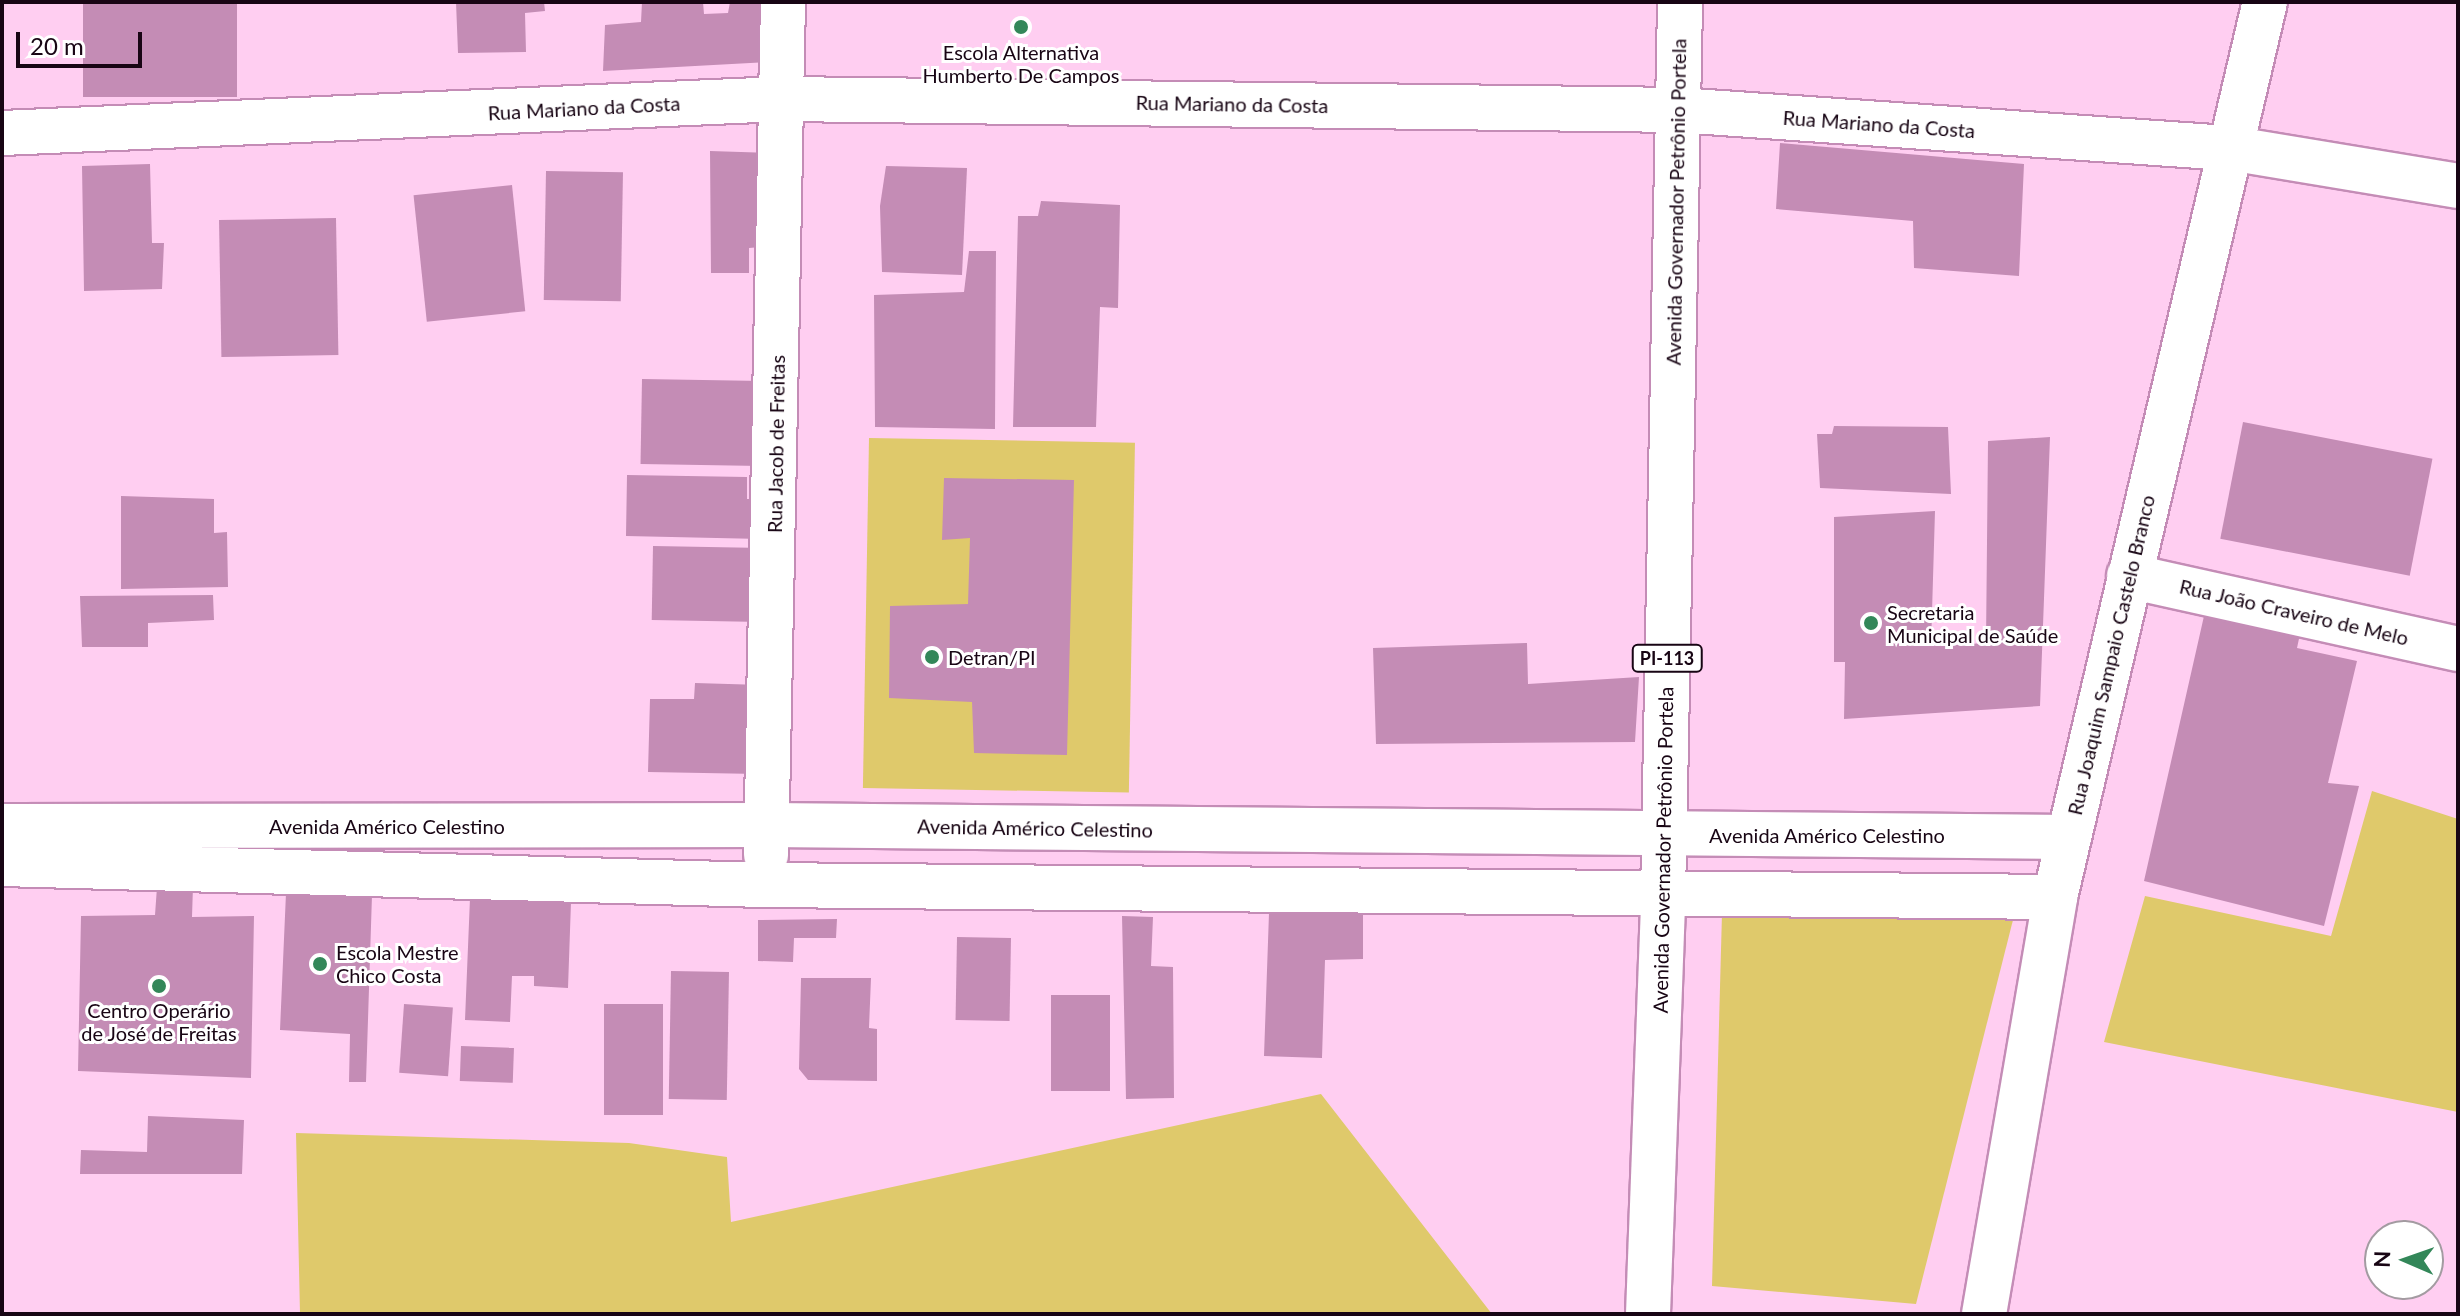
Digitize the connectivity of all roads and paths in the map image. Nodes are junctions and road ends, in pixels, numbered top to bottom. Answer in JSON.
{"nodes":[{"id":1,"x":783,"y":2,"type":"edge"},
{"id":2,"x":1680,"y":2,"type":"edge"},
{"id":3,"x":2265,"y":2,"type":"edge"},
{"id":4,"x":782,"y":99,"type":"junction"},
{"id":5,"x":1678,"y":110,"type":"junction"},
{"id":6,"x":2,"y":133,"type":"edge"},
{"id":7,"x":2229,"y":148,"type":"junction"},
{"id":8,"x":2458,"y":186,"type":"edge"},
{"id":9,"x":2129,"y":576,"type":"junction"},
{"id":10,"x":2458,"y":649,"type":"edge"},
{"id":11,"x":769,"y":825,"type":"junction"},
{"id":12,"x":2,"y":826,"type":"edge"},
{"id":13,"x":1663,"y":835,"type":"junction"},
{"id":14,"x":1861,"y":835,"type":"junction"},
{"id":15,"x":2069,"y":837,"type":"junction"},
{"id":16,"x":2,"y":864,"type":"edge"},
{"id":17,"x":763,"y":885,"type":"junction"},
{"id":18,"x":1859,"y":896,"type":"junction"},
{"id":19,"x":1663,"y":897,"type":"junction"},
{"id":20,"x":2055,"y":897,"type":"junction"},
{"id":21,"x":1648,"y":1314,"type":"edge"},
{"id":22,"x":1984,"y":1314,"type":"edge"}],
"edges":[{"from":1,"to":4,"type":"street","name":"Rua Jacob de Freitas"},
{"from":2,"to":5,"type":"street","name":"Avenida Governador Petrônio Portela","number":"PI-113"},
{"from":3,"to":7,"type":"street","name":"Rua Joaquim Sampaio Castelo Branco"},
{"from":4,"to":5,"type":"street","name":"Rua Mariano da Costa"},
{"from":4,"to":6,"type":"street","name":"Rua Mariano da Costa"},
{"from":4,"to":11,"type":"street","name":"Rua Jacob de Freitas"},
{"from":5,"to":7,"type":"street","name":"Rua Mariano da Costa"},
{"from":5,"to":13,"type":"street","name":"Avenida Governador Petrônio Portela","number":"PI-113"},
{"from":7,"to":8,"type":"street","name":"Rua Mariano da Costa"},
{"from":7,"to":9,"type":"street","name":"Rua Joaquim Sampaio Castelo Branco"},
{"from":9,"to":10,"type":"street","name":"Rua João Craveiro de Melo"},
{"from":9,"to":15,"type":"street","name":"Rua Joaquim Sampaio Castelo Branco"},
{"from":11,"to":12,"type":"street","name":"Avenida Américo Celestino"},
{"from":11,"to":13,"type":"street","name":"Avenida Américo Celestino"},
{"from":11,"to":17,"type":"street","name":"Rua Jacob de Freitas"},
{"from":13,"to":14,"type":"street","name":"Avenida Américo Celestino"},
{"from":13,"to":19,"type":"street","name":"Avenida Governador Petrônio Portela","number":"PI-113"},
{"from":14,"to":15,"type":"street","name":"Avenida Américo Celestino"},
{"from":14,"to":18,"type":"street"},
{"from":15,"to":20,"type":"street","name":"Rua Joaquim Sampaio Castelo Branco"},
{"from":16,"to":17,"type":"street"},
{"from":17,"to":19,"type":"street"},
{"from":18,"to":19,"type":"street"},
{"from":18,"to":20,"type":"street"},
{"from":19,"to":21,"type":"street","name":"Avenida Governador Petrônio Portela","number":"PI-113"},
{"from":20,"to":22,"type":"street","name":"Rua Joaquim Sampaio Castelo Branco"}]}
